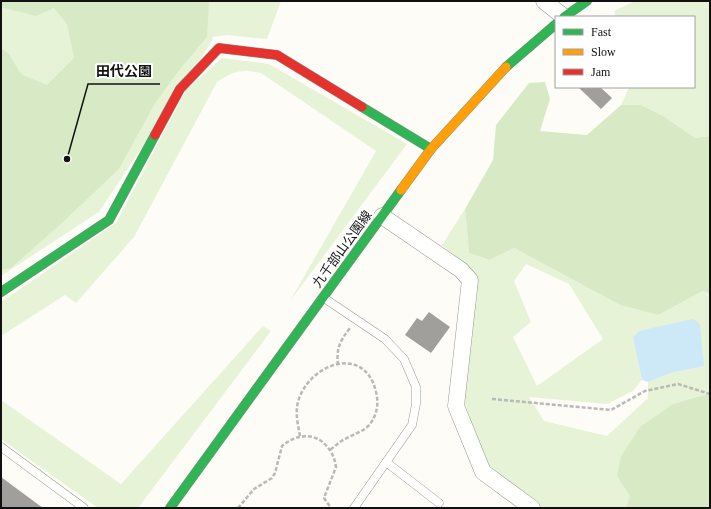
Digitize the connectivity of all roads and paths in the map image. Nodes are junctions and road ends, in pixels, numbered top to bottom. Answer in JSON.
{"nodes":[{"id":1,"x":544,"y":1,"type":"edge"},
{"id":2,"x":587,"y":1,"type":"edge"},
{"id":3,"x":563,"y":16,"type":"edge"},
{"id":4,"x":565,"y":16,"type":"edge"},
{"id":5,"x":555,"y":25,"type":"edge"},
{"id":6,"x":431,"y":149,"type":"junction"},
{"id":7,"x":382,"y":216,"type":"junction"},
{"id":8,"x":1,"y":292,"type":"edge"},
{"id":9,"x":324,"y":297,"type":"junction"},
{"id":10,"x":356,"y":319,"type":"junction"},
{"id":11,"x":338,"y":364,"type":"junction"},
{"id":12,"x":710,"y":394,"type":"edge"},
{"id":13,"x":492,"y":399,"type":"dead end"},
{"id":14,"x":300,"y":436,"type":"junction"},
{"id":15,"x":1,"y":447,"type":"edge"},
{"id":16,"x":330,"y":450,"type":"junction"},
{"id":17,"x":386,"y":462,"type":"junction"},
{"id":18,"x":439,"y":502,"type":"dead end"},
{"id":19,"x":84,"y":508,"type":"edge"},
{"id":20,"x":170,"y":508,"type":"edge"},
{"id":21,"x":238,"y":508,"type":"edge"},
{"id":22,"x":331,"y":508,"type":"edge"},
{"id":23,"x":354,"y":508,"type":"edge"},
{"id":24,"x":532,"y":508,"type":"edge"}],
"edges":[{"from":1,"to":3,"type":"street"},
{"from":2,"to":4,"type":"main road"},
{"from":5,"to":6,"type":"main road","name":"九千部山公園線"},
{"from":6,"to":7,"type":"main road","name":"九千部山公園線"},
{"from":6,"to":8,"type":"main road"},
{"from":7,"to":9,"type":"main road","name":"九千部山公園線"},
{"from":7,"to":24,"type":"street"},
{"from":9,"to":10,"type":"lane"},
{"from":9,"to":20,"type":"main road","name":"九千部山公園線"},
{"from":10,"to":11,"type":"path"},
{"from":10,"to":17,"type":"lane"},
{"from":11,"to":14,"type":"path"},
{"from":11,"to":16,"type":"path"},
{"from":12,"to":13,"type":"path"},
{"from":14,"to":16,"type":"path"},
{"from":14,"to":21,"type":"path"},
{"from":15,"to":19,"type":"lane"},
{"from":16,"to":22,"type":"path"},
{"from":17,"to":18,"type":"lane"},
{"from":17,"to":23,"type":"lane"}]}
